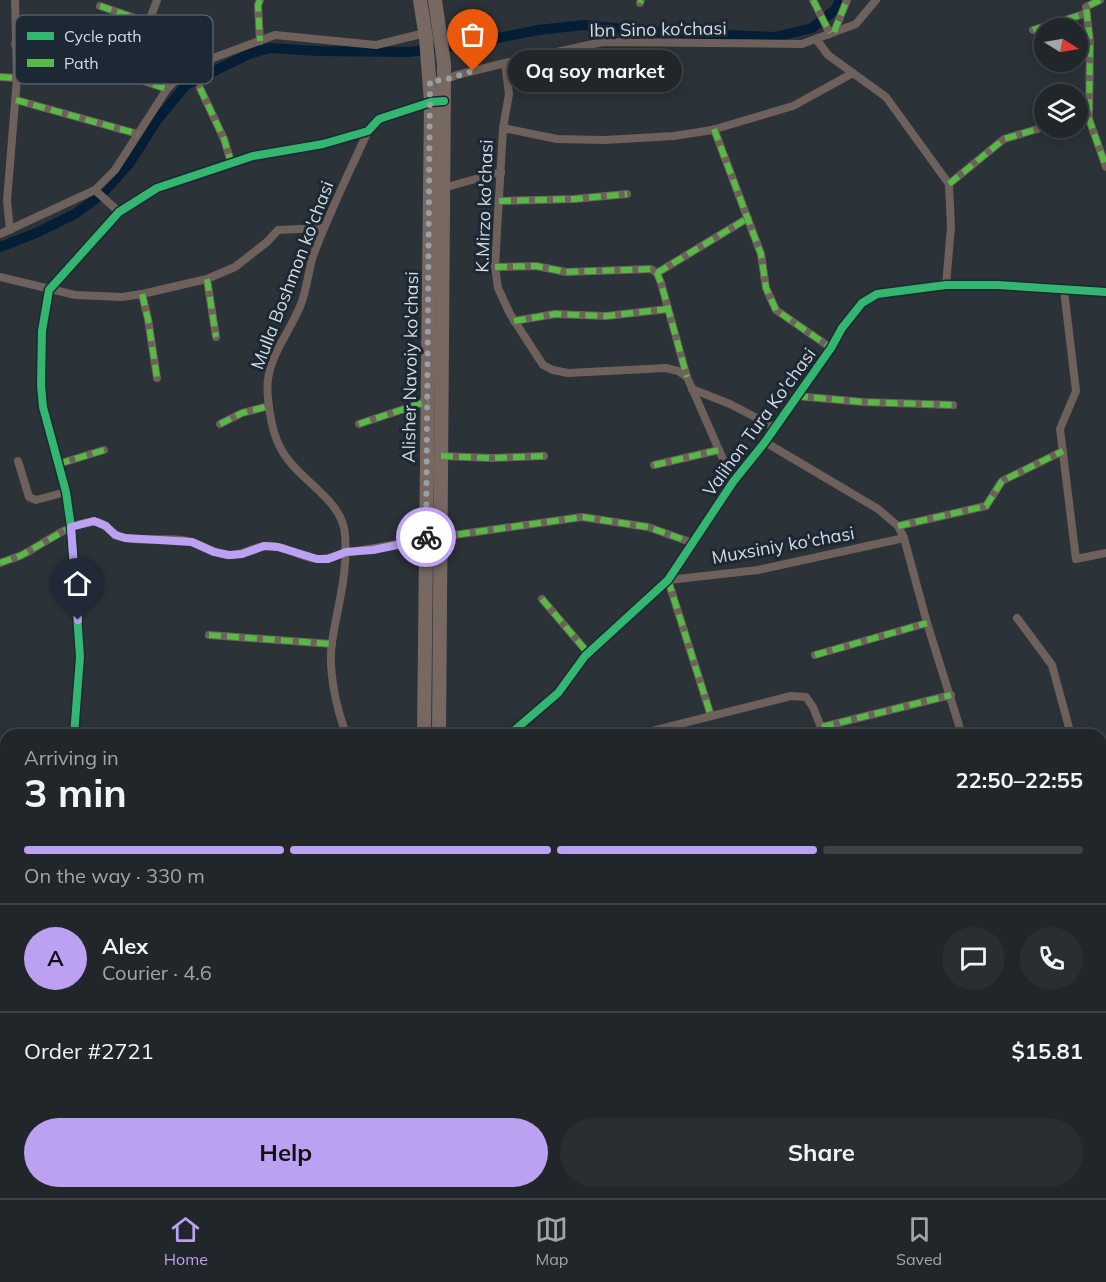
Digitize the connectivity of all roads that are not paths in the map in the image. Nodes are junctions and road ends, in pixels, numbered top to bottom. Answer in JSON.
{"nodes":[{"id":1,"x":15,"y":0,"type":"edge"},
{"id":2,"x":260,"y":0,"type":"edge"},
{"id":3,"x":420,"y":0,"type":"edge"},
{"id":4,"x":813,"y":0,"type":"edge"},
{"id":5,"x":847,"y":0,"type":"edge"},
{"id":6,"x":876,"y":0,"type":"edge"},
{"id":7,"x":1100,"y":0,"type":"edge"},
{"id":8,"x":438,"y":1,"type":"edge"},
{"id":9,"x":100,"y":6,"type":"dead end"},
{"id":10,"x":1087,"y":13,"type":"junction"},
{"id":11,"x":126,"y":15,"type":"edge"},
{"id":12,"x":1033,"y":30,"type":"dead end"},
{"id":13,"x":831,"y":33,"type":"junction"},
{"id":14,"x":426,"y":36,"type":"junction"},
{"id":15,"x":816,"y":39,"type":"junction"},
{"id":16,"x":260,"y":41,"type":"junction"},
{"id":17,"x":15,"y":44,"type":"edge"},
{"id":18,"x":213,"y":58,"type":"edge"},
{"id":19,"x":505,"y":63,"type":"junction"},
{"id":20,"x":854,"y":73,"type":"junction"},
{"id":21,"x":0,"y":77,"type":"edge"},
{"id":22,"x":15,"y":78,"type":"edge"},
{"id":23,"x":437,"y":80,"type":"junction"},
{"id":24,"x":17,"y":84,"type":"edge"},
{"id":25,"x":153,"y":84,"type":"edge"},
{"id":26,"x":172,"y":84,"type":"edge"},
{"id":27,"x":200,"y":88,"type":"dead end"},
{"id":28,"x":167,"y":89,"type":"junction"},
{"id":29,"x":16,"y":100,"type":"junction"},
{"id":30,"x":438,"y":101,"type":"junction"},
{"id":31,"x":1089,"y":114,"type":"joint"},
{"id":32,"x":503,"y":128,"type":"junction"},
{"id":33,"x":714,"y":129,"type":"junction"},
{"id":34,"x":1034,"y":130,"type":"edge"},
{"id":35,"x":368,"y":131,"type":"junction"},
{"id":36,"x":138,"y":134,"type":"junction"},
{"id":37,"x":231,"y":162,"type":"junction"},
{"id":38,"x":1106,"y":167,"type":"edge"},
{"id":39,"x":501,"y":172,"type":"junction"},
{"id":40,"x":949,"y":184,"type":"junction"},
{"id":41,"x":443,"y":188,"type":"junction"},
{"id":42,"x":95,"y":190,"type":"junction"},
{"id":43,"x":627,"y":194,"type":"dead end"},
{"id":44,"x":499,"y":201,"type":"junction"},
{"id":45,"x":118,"y":212,"type":"junction"},
{"id":46,"x":748,"y":218,"type":"junction"},
{"id":47,"x":324,"y":228,"type":"junction"},
{"id":48,"x":10,"y":231,"type":"junction"},
{"id":49,"x":0,"y":234,"type":"edge"},
{"id":50,"x":495,"y":267,"type":"junction"},
{"id":51,"x":657,"y":273,"type":"junction"},
{"id":52,"x":0,"y":277,"type":"edge"},
{"id":53,"x":207,"y":279,"type":"junction"},
{"id":54,"x":946,"y":285,"type":"junction"},
{"id":55,"x":50,"y":290,"type":"junction"},
{"id":56,"x":1064,"y":290,"type":"junction"},
{"id":57,"x":1106,"y":292,"type":"edge"},
{"id":58,"x":142,"y":294,"type":"junction"},
{"id":59,"x":668,"y":309,"type":"junction"},
{"id":60,"x":514,"y":321,"type":"junction"},
{"id":61,"x":216,"y":338,"type":"dead end"},
{"id":62,"x":831,"y":348,"type":"junction"},
{"id":63,"x":687,"y":377,"type":"junction"},
{"id":64,"x":157,"y":378,"type":"dead end"},
{"id":65,"x":692,"y":389,"type":"junction"},
{"id":66,"x":796,"y":396,"type":"junction"},
{"id":67,"x":428,"y":402,"type":"junction"},
{"id":68,"x":952,"y":405,"type":"dead end"},
{"id":69,"x":269,"y":406,"type":"junction"},
{"id":70,"x":220,"y":424,"type":"dead end"},
{"id":71,"x":358,"y":424,"type":"dead end"},
{"id":72,"x":774,"y":427,"type":"junction"},
{"id":73,"x":765,"y":442,"type":"junction"},
{"id":74,"x":105,"y":450,"type":"dead end"},
{"id":75,"x":719,"y":450,"type":"junction"},
{"id":76,"x":1063,"y":451,"type":"junction"},
{"id":77,"x":441,"y":456,"type":"junction"},
{"id":78,"x":544,"y":456,"type":"dead end"},
{"id":79,"x":18,"y":461,"type":"dead end"},
{"id":80,"x":58,"y":465,"type":"junction"},
{"id":81,"x":654,"y":465,"type":"dead end"},
{"id":82,"x":733,"y":482,"type":"junction"},
{"id":83,"x":66,"y":492,"type":"junction"},
{"id":84,"x":898,"y":526,"type":"junction"},
{"id":85,"x":71,"y":527,"type":"junction"},
{"id":86,"x":440,"y":537,"type":"junction"},
{"id":87,"x":904,"y":538,"type":"junction"},
{"id":88,"x":426,"y":539,"type":"junction"},
{"id":89,"x":693,"y":543,"type":"junction"},
{"id":90,"x":346,"y":552,"type":"junction"},
{"id":91,"x":1106,"y":554,"type":"edge"},
{"id":92,"x":0,"y":563,"type":"edge"},
{"id":93,"x":669,"y":580,"type":"junction"},
{"id":94,"x":542,"y":599,"type":"dead end"},
{"id":95,"x":1017,"y":618,"type":"dead end"},
{"id":96,"x":927,"y":623,"type":"junction"},
{"id":97,"x":209,"y":635,"type":"dead end"},
{"id":98,"x":332,"y":644,"type":"junction"},
{"id":99,"x":588,"y":653,"type":"junction"},
{"id":100,"x":815,"y":655,"type":"dead end"},
{"id":101,"x":951,"y":694,"type":"junction"},
{"id":102,"x":711,"y":716,"type":"junction"},
{"id":103,"x":74,"y":729,"type":"edge"},
{"id":104,"x":345,"y":729,"type":"edge"},
{"id":105,"x":424,"y":729,"type":"edge"},
{"id":106,"x":438,"y":729,"type":"edge"},
{"id":107,"x":516,"y":729,"type":"edge"},
{"id":108,"x":660,"y":729,"type":"edge"},
{"id":109,"x":822,"y":729,"type":"edge"},
{"id":110,"x":830,"y":729,"type":"edge"},
{"id":111,"x":960,"y":729,"type":"edge"},
{"id":112,"x":1069,"y":729,"type":"edge"}],
"edges":[{"from":1,"to":17,"type":"street"},
{"from":2,"to":16,"type":"street"},
{"from":3,"to":14,"type":"main road","name":"Alisher Navoiy ko'chasi"},
{"from":4,"to":13,"type":"street"},
{"from":5,"to":13,"type":"street"},
{"from":6,"to":13,"type":"street","name":"Ibn Sino ko‘chasi"},
{"from":7,"to":10,"type":"street"},
{"from":8,"to":23,"type":"main road","name":"Alisher Navoiy ko'chasi"},
{"from":9,"to":11,"type":"street"},
{"from":10,"to":12,"type":"street"},
{"from":10,"to":31,"type":"street"},
{"from":13,"to":15,"type":"street","name":"Ibn Sino ko‘chasi"},
{"from":14,"to":16,"type":"street"},
{"from":14,"to":23,"type":"main road","name":"Alisher Navoiy ko'chasi"},
{"from":15,"to":19,"type":"street","name":"Ibn Sino ko‘chasi"},
{"from":15,"to":20,"type":"street"},
{"from":16,"to":18,"type":"street"},
{"from":19,"to":23,"type":"street","name":"Ibn Sino ko‘chasi"},
{"from":19,"to":32,"type":"street","name":"K.Mirzo ko'chasi"},
{"from":20,"to":33,"type":"street"},
{"from":20,"to":40,"type":"street"},
{"from":21,"to":22,"type":"street"},
{"from":23,"to":30,"type":"main road","name":"Alisher Navoiy ko'chasi"},
{"from":24,"to":29,"type":"street"},
{"from":25,"to":28,"type":"street"},
{"from":26,"to":28,"type":"street"},
{"from":27,"to":37,"type":"street"},
{"from":28,"to":36,"type":"street"},
{"from":29,"to":36,"type":"street"},
{"from":29,"to":48,"type":"street"},
{"from":30,"to":35,"type":"street"},
{"from":30,"to":41,"type":"main road","name":"Alisher Navoiy ko'chasi"},
{"from":30,"to":67,"type":"main road","name":"Alisher Navoiy ko'chasi"},
{"from":31,"to":38,"type":"street"},
{"from":32,"to":33,"type":"street"},
{"from":32,"to":39,"type":"street","name":"K.Mirzo ko'chasi"},
{"from":33,"to":46,"type":"street"},
{"from":34,"to":40,"type":"street"},
{"from":35,"to":37,"type":"street"},
{"from":35,"to":47,"type":"street","name":"Mulla Boshmon ko'chasi"},
{"from":36,"to":42,"type":"street"},
{"from":37,"to":45,"type":"street"},
{"from":39,"to":41,"type":"street"},
{"from":39,"to":44,"type":"street","name":"K.Mirzo ko'chasi"},
{"from":40,"to":54,"type":"street"},
{"from":41,"to":77,"type":"main road","name":"Alisher Navoiy ko'chasi"},
{"from":42,"to":45,"type":"street"},
{"from":42,"to":48,"type":"street"},
{"from":43,"to":44,"type":"street"},
{"from":44,"to":50,"type":"street","name":"K.Mirzo ko'chasi"},
{"from":45,"to":55,"type":"street"},
{"from":46,"to":51,"type":"street"},
{"from":46,"to":62,"type":"street"},
{"from":47,"to":53,"type":"street"},
{"from":47,"to":69,"type":"street","name":"Mulla Boshmon ko'chasi"},
{"from":48,"to":49,"type":"street"},
{"from":50,"to":51,"type":"street"},
{"from":50,"to":60,"type":"street","name":"K.Mirzo ko'chasi"},
{"from":51,"to":59,"type":"street"},
{"from":52,"to":55,"type":"street"},
{"from":53,"to":58,"type":"street"},
{"from":53,"to":61,"type":"street"},
{"from":54,"to":56,"type":"street","name":"Valihon Tura Ko'chasi"},
{"from":54,"to":62,"type":"street","name":"Valihon Tura Ko'chasi"},
{"from":55,"to":58,"type":"street"},
{"from":55,"to":80,"type":"street"},
{"from":56,"to":57,"type":"street","name":"Valihon Tura Ko'chasi"},
{"from":56,"to":76,"type":"street"},
{"from":58,"to":64,"type":"street"},
{"from":59,"to":60,"type":"street"},
{"from":59,"to":63,"type":"street"},
{"from":60,"to":63,"type":"street","name":"K.Mirzo ko'chasi"},
{"from":62,"to":66,"type":"street","name":"Valihon Tura Ko'chasi"},
{"from":63,"to":65,"type":"street"},
{"from":65,"to":72,"type":"street"},
{"from":65,"to":75,"type":"street"},
{"from":66,"to":68,"type":"street"},
{"from":66,"to":72,"type":"street","name":"Valihon Tura Ko'chasi"},
{"from":67,"to":71,"type":"street"},
{"from":67,"to":88,"type":"main road","name":"Alisher Navoiy ko'chasi"},
{"from":69,"to":70,"type":"street"},
{"from":69,"to":90,"type":"street","name":"Mulla Boshmon ko'chasi"},
{"from":72,"to":73,"type":"street","name":"Valihon Tura Ko'chasi"},
{"from":73,"to":82,"type":"street","name":"Valihon Tura Ko'chasi"},
{"from":73,"to":84,"type":"street","name":"Muxsiniy ko'chasi"},
{"from":74,"to":80,"type":"street"},
{"from":75,"to":81,"type":"street"},
{"from":75,"to":82,"type":"street"},
{"from":76,"to":84,"type":"street"},
{"from":76,"to":91,"type":"street"},
{"from":77,"to":78,"type":"street"},
{"from":77,"to":86,"type":"main road","name":"Alisher Navoiy ko'chasi"},
{"from":79,"to":83,"type":"street"},
{"from":80,"to":83,"type":"street"},
{"from":82,"to":89,"type":"street","name":"Valihon Tura Ko'chasi"},
{"from":83,"to":85,"type":"street"},
{"from":84,"to":87,"type":"street","name":"Muxsiniy ko'chasi"},
{"from":85,"to":90,"type":"street"},
{"from":85,"to":92,"type":"street"},
{"from":85,"to":103,"type":"street"},
{"from":86,"to":89,"type":"street"},
{"from":86,"to":106,"type":"main road","name":"Alisher Navoiy ko'chasi"},
{"from":87,"to":93,"type":"street","name":"Muxsiniy ko'chasi"},
{"from":87,"to":96,"type":"street","name":"Muxsiniy ko'chasi"},
{"from":88,"to":90,"type":"street"},
{"from":88,"to":105,"type":"main road","name":"Alisher Navoiy ko'chasi"},
{"from":89,"to":93,"type":"street","name":"Valihon Tura Ko'chasi"},
{"from":90,"to":98,"type":"street","name":"Mulla Boshmon ko'chasi"},
{"from":93,"to":99,"type":"street","name":"Valihon Tura Ko'chasi"},
{"from":93,"to":102,"type":"street"},
{"from":94,"to":99,"type":"street"},
{"from":95,"to":112,"type":"street"},
{"from":96,"to":100,"type":"street"},
{"from":96,"to":101,"type":"street","name":"Muxsiniy ko'chasi"},
{"from":97,"to":98,"type":"street"},
{"from":98,"to":104,"type":"street","name":"Mulla Boshmon ko'chasi"},
{"from":99,"to":107,"type":"street","name":"Valihon Tura Ko'chasi"},
{"from":101,"to":110,"type":"street"},
{"from":101,"to":111,"type":"street","name":"Muxsiniy ko'chasi"},
{"from":102,"to":108,"type":"street"},
{"from":102,"to":109,"type":"street"}]}
